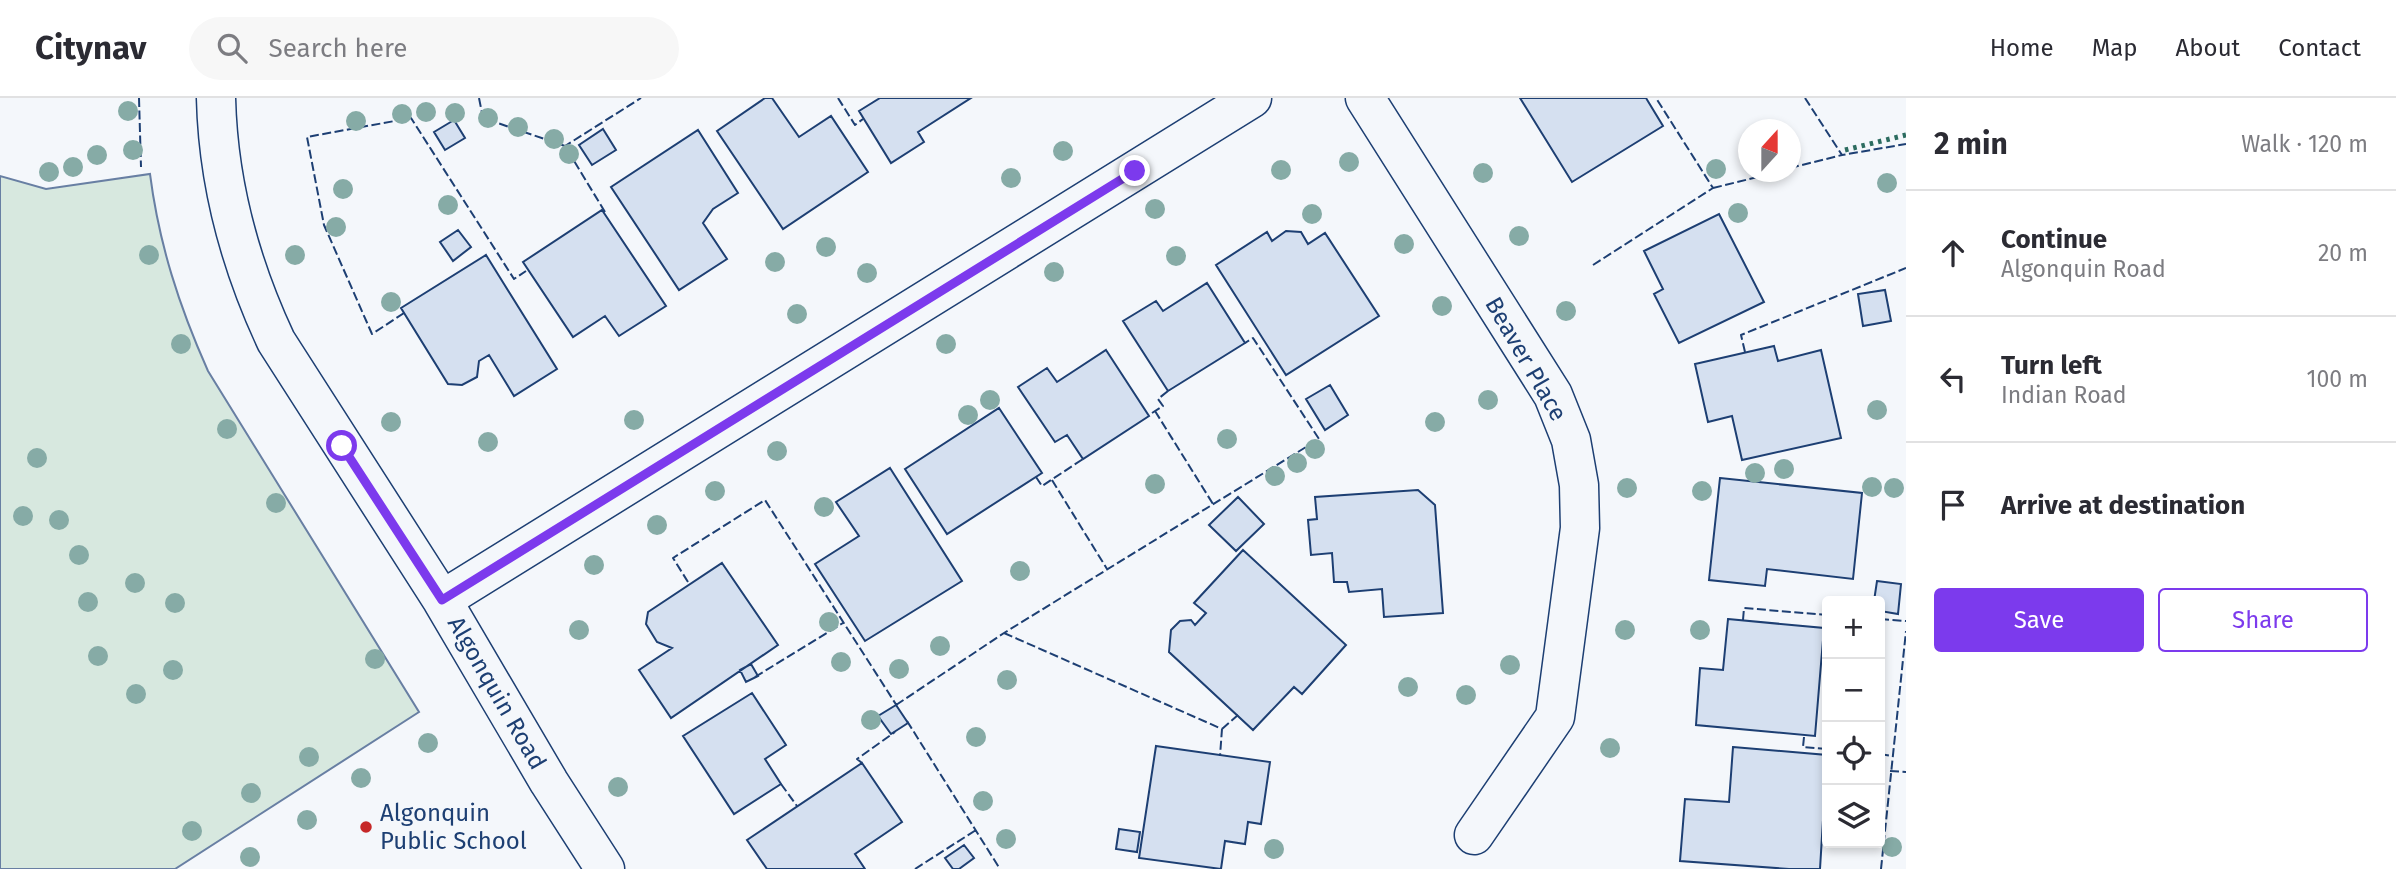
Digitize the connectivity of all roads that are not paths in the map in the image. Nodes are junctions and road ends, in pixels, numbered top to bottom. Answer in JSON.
{"nodes":[{"id":1,"x":216,"y":98,"type":"edge"},
{"id":2,"x":1252,"y":98,"type":"edge"},
{"id":3,"x":1364,"y":98,"type":"edge"},
{"id":4,"x":442,"y":600,"type":"junction"},
{"id":5,"x":1474,"y":835,"type":"dead end"},
{"id":6,"x":605,"y":869,"type":"edge"}],
"edges":[{"from":1,"to":4,"type":"street","name":"Algonquin Road"},
{"from":2,"to":4,"type":"street"},
{"from":3,"to":5,"type":"street","name":"Beaver Place"},
{"from":4,"to":6,"type":"street","name":"Algonquin Road"}]}
